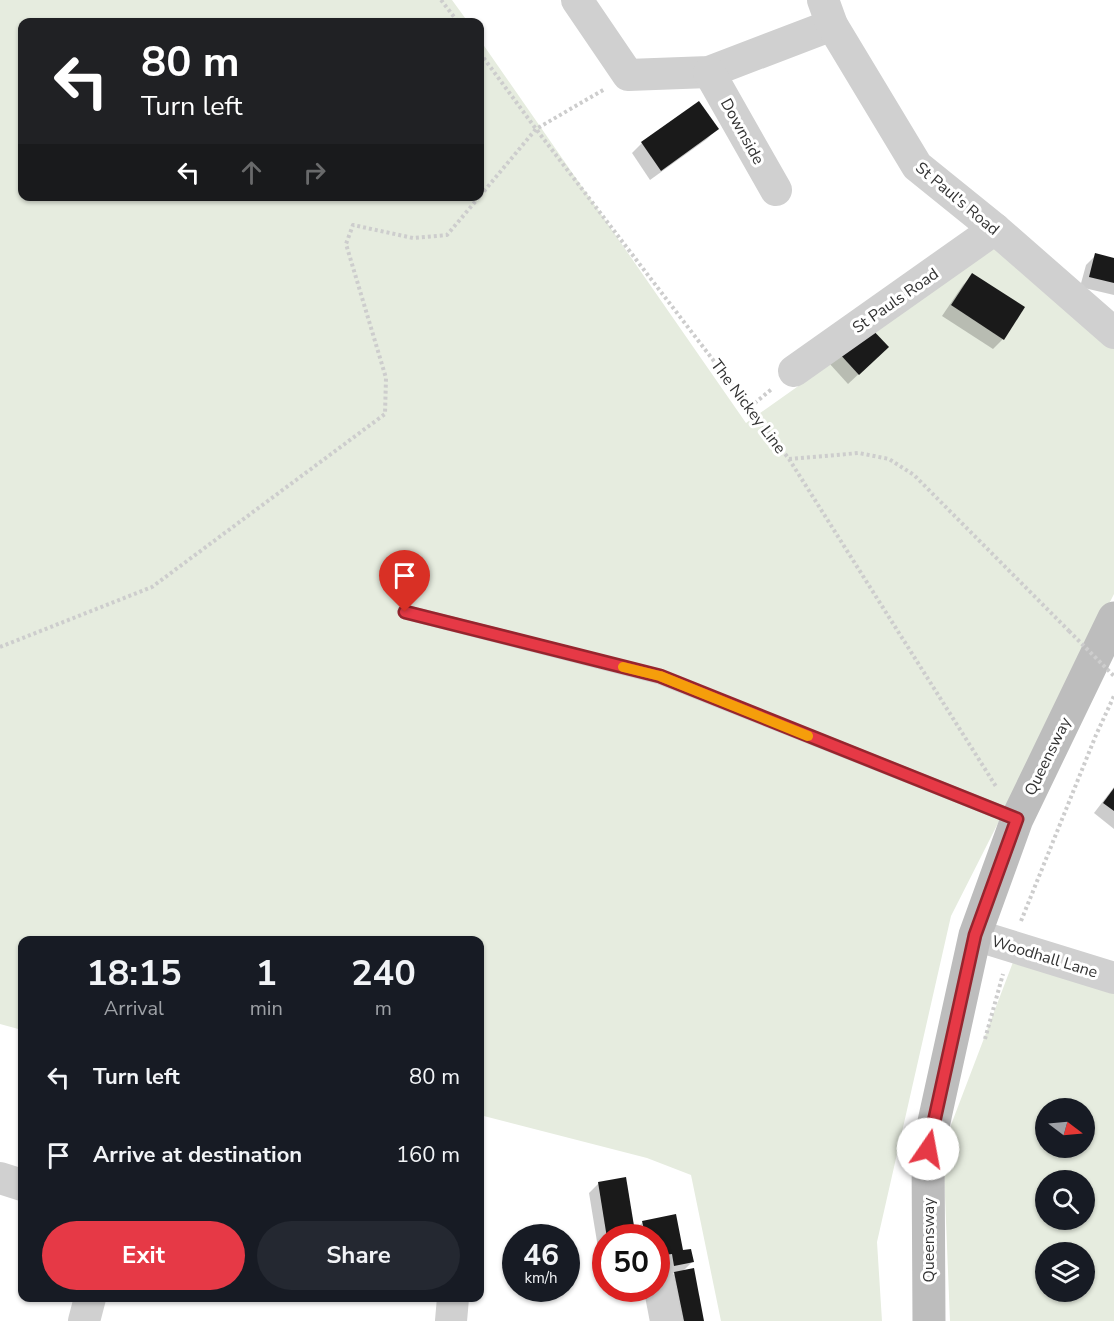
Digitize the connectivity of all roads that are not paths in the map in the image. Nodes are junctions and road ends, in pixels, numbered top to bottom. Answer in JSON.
{"nodes":[{"id":1,"x":577,"y":0,"type":"edge"},
{"id":2,"x":827,"y":12,"type":"edge"},
{"id":3,"x":709,"y":72,"type":"junction"},
{"id":4,"x":776,"y":190,"type":"dead end"},
{"id":5,"x":995,"y":229,"type":"junction"},
{"id":6,"x":1114,"y":333,"type":"edge"},
{"id":7,"x":794,"y":371,"type":"dead end"},
{"id":8,"x":405,"y":612,"type":"dead end"},
{"id":9,"x":1114,"y":618,"type":"edge"},
{"id":10,"x":1017,"y":819,"type":"junction"},
{"id":11,"x":975,"y":935,"type":"junction"},
{"id":12,"x":1114,"y":978,"type":"edge"},
{"id":13,"x":0,"y":1178,"type":"edge"},
{"id":14,"x":18,"y":1184,"type":"edge"},
{"id":15,"x":89,"y":1302,"type":"edge"},
{"id":16,"x":453,"y":1302,"type":"edge"},
{"id":17,"x":662,"y":1302,"type":"edge"},
{"id":18,"x":84,"y":1321,"type":"edge"},
{"id":19,"x":451,"y":1321,"type":"edge"},
{"id":20,"x":666,"y":1321,"type":"edge"},
{"id":21,"x":929,"y":1321,"type":"edge"}],
"edges":[{"from":1,"to":3,"type":"street"},
{"from":2,"to":3,"type":"street"},
{"from":2,"to":5,"type":"street","name":"St Paul's Road"},
{"from":3,"to":4,"type":"street","name":"Downside"},
{"from":5,"to":6,"type":"street","name":"St Paul's Road"},
{"from":5,"to":7,"type":"street","name":"St Pauls Road"},
{"from":8,"to":10,"type":"lane"},
{"from":9,"to":10,"type":"main road","name":"Queensway"},
{"from":10,"to":11,"type":"main road","name":"Queensway"},
{"from":11,"to":12,"type":"street","name":"Woodhall Lane"},
{"from":11,"to":21,"type":"main road","name":"Queensway"},
{"from":13,"to":14,"type":"street"},
{"from":15,"to":18,"type":"street"},
{"from":16,"to":19,"type":"street"},
{"from":17,"to":20,"type":"street"}]}
